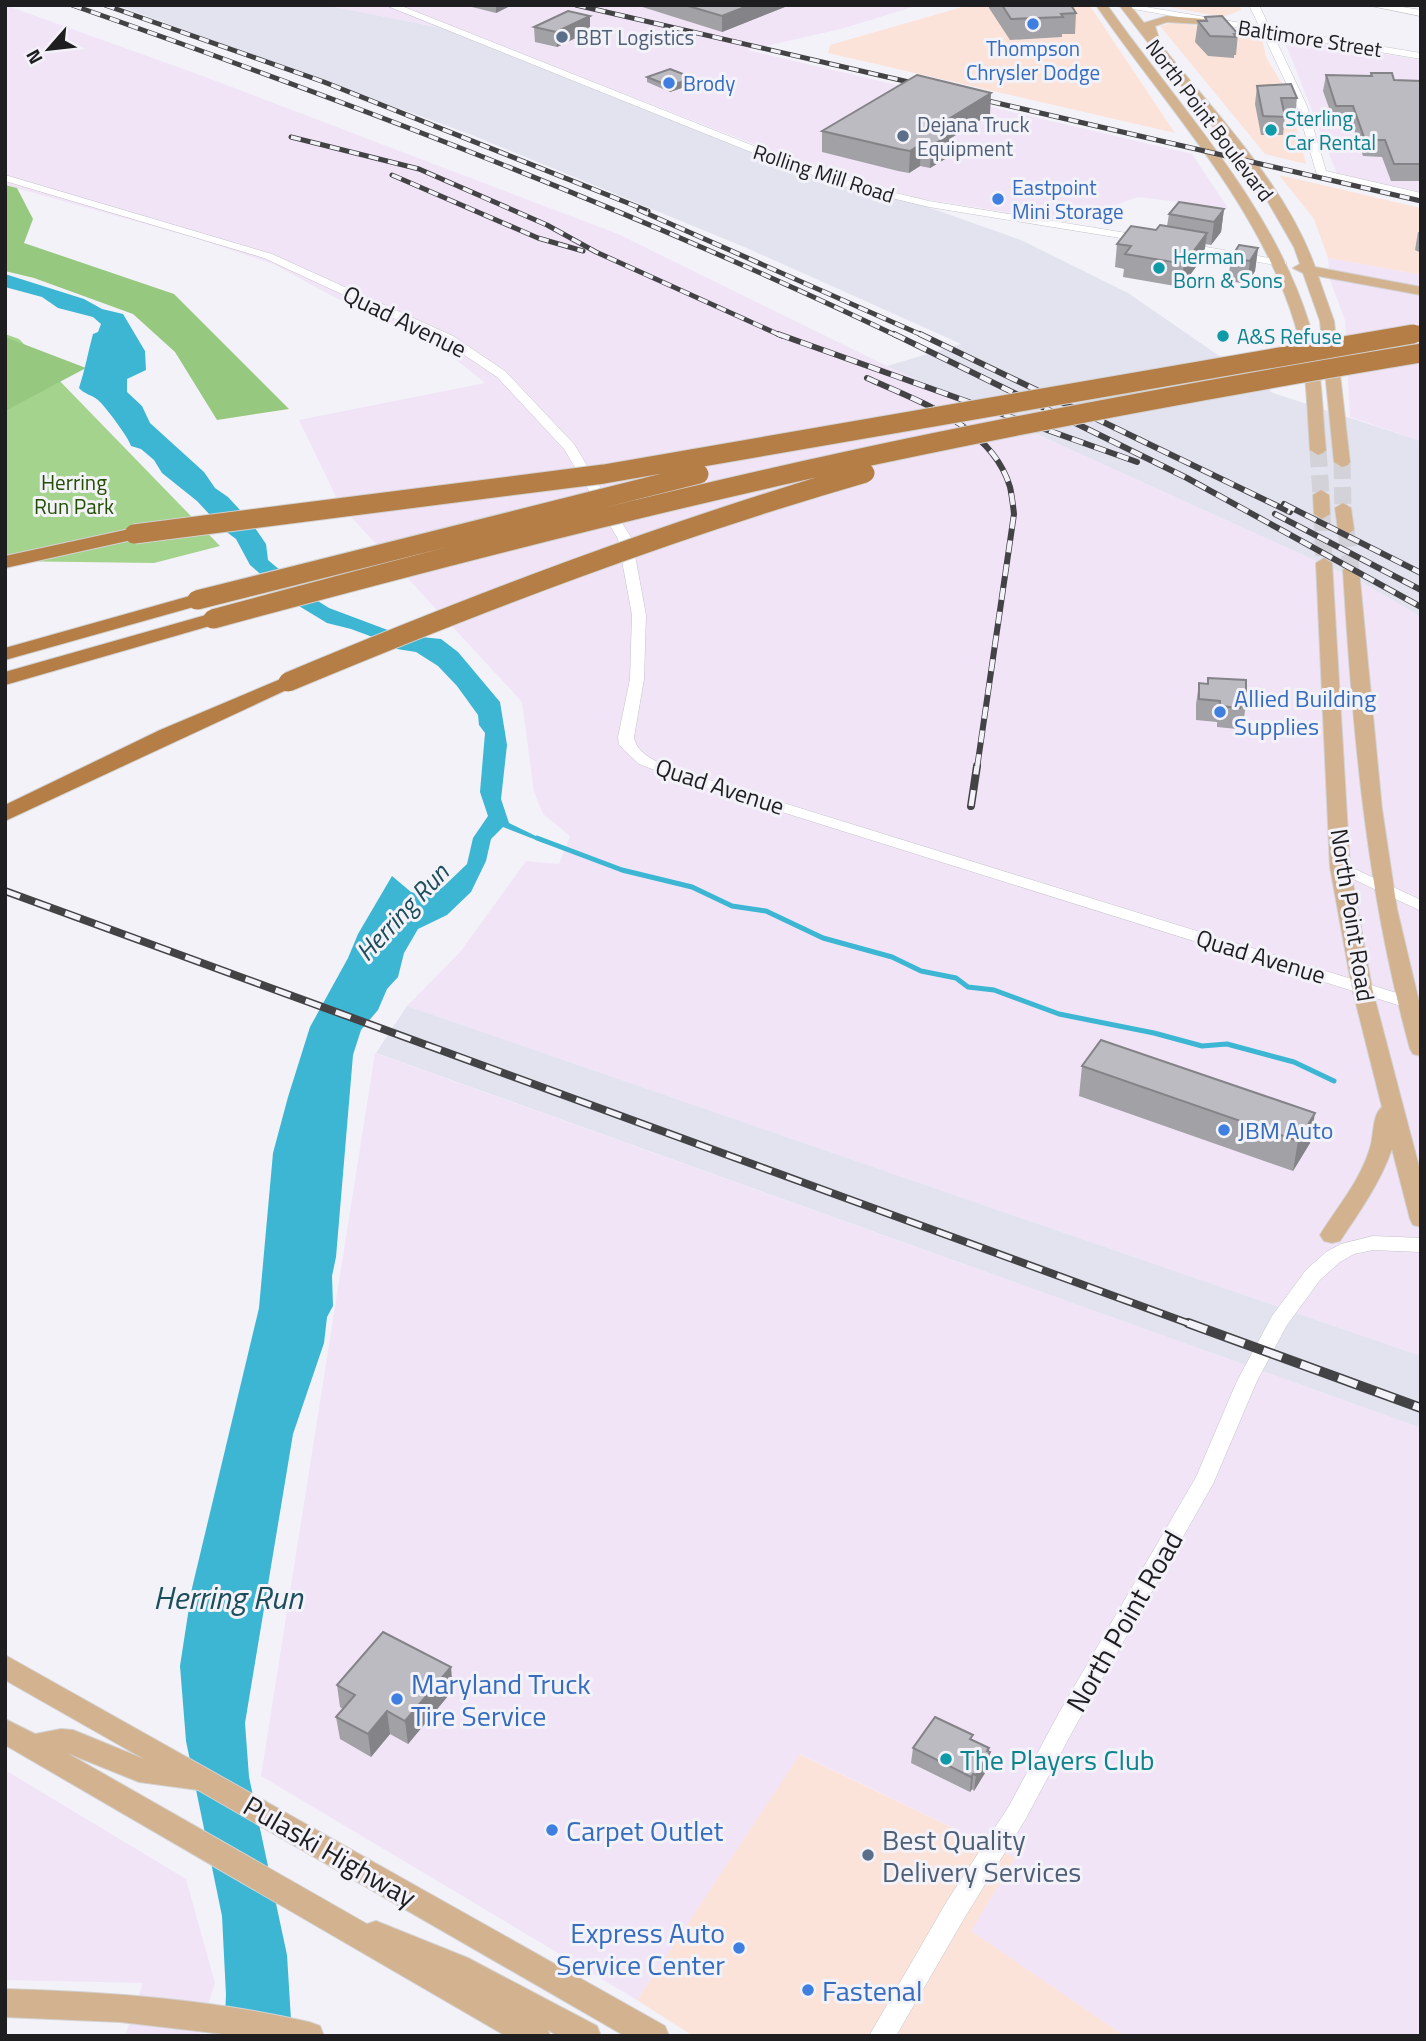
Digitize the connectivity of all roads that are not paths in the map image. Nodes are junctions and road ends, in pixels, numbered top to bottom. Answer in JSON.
{"nodes":[{"id":1,"x":390,"y":5,"type":"edge"},
{"id":2,"x":1101,"y":5,"type":"edge"},
{"id":3,"x":1254,"y":5,"type":"edge"},
{"id":4,"x":1371,"y":5,"type":"edge"},
{"id":5,"x":1122,"y":6,"type":"edge"},
{"id":6,"x":1421,"y":13,"type":"edge"},
{"id":7,"x":1200,"y":20,"type":"junction"},
{"id":8,"x":1266,"y":31,"type":"junction"},
{"id":9,"x":1157,"y":46,"type":"junction"},
{"id":10,"x":1421,"y":56,"type":"edge"},
{"id":11,"x":5,"y":178,"type":"edge"},
{"id":12,"x":1421,"y":196,"type":"edge"},
{"id":13,"x":1163,"y":242,"type":"edge"},
{"id":14,"x":1177,"y":245,"type":"edge"},
{"id":15,"x":1281,"y":263,"type":"junction"},
{"id":16,"x":1309,"y":267,"type":"junction"},
{"id":17,"x":1421,"y":282,"type":"edge"},
{"id":18,"x":1421,"y":291,"type":"edge"},
{"id":19,"x":1421,"y":333,"type":"edge"},
{"id":20,"x":1305,"y":344,"type":"junction"},
{"id":21,"x":1329,"y":345,"type":"junction"},
{"id":22,"x":1421,"y":354,"type":"edge"},
{"id":23,"x":1220,"y":366,"type":"junction"},
{"id":24,"x":1157,"y":400,"type":"junction"},
{"id":25,"x":1318,"y":450,"type":"tunnel mouth"},
{"id":26,"x":1342,"y":462,"type":"tunnel mouth"},
{"id":27,"x":1321,"y":495,"type":"tunnel mouth"},
{"id":28,"x":1343,"y":508,"type":"tunnel mouth"},
{"id":29,"x":1322,"y":514,"type":"tunnel mouth"},
{"id":30,"x":1346,"y":530,"type":"tunnel mouth"},
{"id":31,"x":5,"y":562,"type":"edge"},
{"id":32,"x":1324,"y":563,"type":"tunnel mouth"},
{"id":33,"x":1350,"y":570,"type":"tunnel mouth"},
{"id":34,"x":5,"y":654,"type":"edge"},
{"id":35,"x":5,"y":679,"type":"edge"},
{"id":36,"x":1330,"y":679,"type":"junction"},
{"id":37,"x":1358,"y":681,"type":"junction"},
{"id":38,"x":1334,"y":754,"type":"junction"},
{"id":39,"x":1366,"y":757,"type":"junction"},
{"id":40,"x":5,"y":814,"type":"edge"},
{"id":41,"x":1340,"y":867,"type":"junction"},
{"id":42,"x":1384,"y":890,"type":"junction"},
{"id":43,"x":1421,"y":906,"type":"edge"},
{"id":44,"x":1362,"y":988,"type":"junction"},
{"id":45,"x":1407,"y":1002,"type":"junction"},
{"id":46,"x":1421,"y":1049,"type":"edge"},
{"id":47,"x":1388,"y":1093,"type":"junction"},
{"id":48,"x":1421,"y":1219,"type":"edge"},
{"id":49,"x":1332,"y":1235,"type":"joint"},
{"id":50,"x":1421,"y":1245,"type":"edge"},
{"id":51,"x":1313,"y":1275,"type":"junction"},
{"id":52,"x":5,"y":1666,"type":"edge"},
{"id":53,"x":5,"y":1731,"type":"edge"},
{"id":54,"x":32,"y":1747,"type":"junction"},
{"id":55,"x":155,"y":1763,"type":"junction"},
{"id":56,"x":328,"y":1918,"type":"junction"},
{"id":57,"x":5,"y":2003,"type":"edge"},
{"id":58,"x":309,"y":2036,"type":"edge"},
{"id":59,"x":535,"y":2036,"type":"edge"},
{"id":60,"x":586,"y":2036,"type":"edge"},
{"id":61,"x":654,"y":2036,"type":"edge"},
{"id":62,"x":882,"y":2036,"type":"edge"}],
"edges":[{"from":1,"to":13,"type":"street","name":"Rolling Mill Road"},
{"from":2,"to":15,"type":"main road","name":"North Point Boulevard"},
{"from":3,"to":8,"type":"street"},
{"from":4,"to":6,"type":"street"},
{"from":5,"to":7,"type":"street","name":"Baltimore Street"},
{"from":5,"to":9,"type":"main road","name":"North Point Boulevard"},
{"from":7,"to":8,"type":"street","name":"Baltimore Street"},
{"from":7,"to":9,"type":"main road"},
{"from":8,"to":10,"type":"street","name":"Baltimore Street"},
{"from":8,"to":12,"type":"street"},
{"from":9,"to":16,"type":"main road","name":"North Point Boulevard"},
{"from":11,"to":44,"type":"street","name":"Quad Avenue"},
{"from":14,"to":15,"type":"street"},
{"from":15,"to":16,"type":"main road"},
{"from":15,"to":20,"type":"main road"},
{"from":16,"to":17,"type":"main road"},
{"from":16,"to":18,"type":"main road"},
{"from":16,"to":21,"type":"main road"},
{"from":19,"to":23,"type":"highway","bridge":true},
{"from":20,"to":21,"type":"main road"},
{"from":20,"to":25,"type":"main road"},
{"from":21,"to":26,"type":"main road"},
{"from":22,"to":24,"type":"highway","bridge":true},
{"from":23,"to":31,"type":"highway","bridge":true},
{"from":23,"to":34,"type":"highway","bridge":true},
{"from":24,"to":35,"type":"highway","bridge":true},
{"from":24,"to":40,"type":"highway","bridge":true},
{"from":27,"to":29,"type":"main road"},
{"from":28,"to":30,"type":"main road"},
{"from":32,"to":36,"type":"main road","name":"North Point Road"},
{"from":33,"to":37,"type":"main road","name":"North Point Road"},
{"from":36,"to":37,"type":"main road"},
{"from":36,"to":38,"type":"main road","name":"North Point Road"},
{"from":37,"to":39,"type":"main road","name":"North Point Road"},
{"from":38,"to":39,"type":"main road"},
{"from":38,"to":41,"type":"main road","name":"North Point Road"},
{"from":39,"to":42,"type":"main road","name":"North Point Road"},
{"from":41,"to":42,"type":"street"},
{"from":41,"to":44,"type":"main road","name":"North Point Road"},
{"from":42,"to":43,"type":"street"},
{"from":42,"to":45,"type":"main road","name":"North Point Road"},
{"from":44,"to":45,"type":"street","name":"Quad Avenue"},
{"from":44,"to":47,"type":"main road","name":"North Point Road"},
{"from":45,"to":46,"type":"main road","name":"North Point Road"},
{"from":47,"to":48,"type":"main road","name":"North Point Road"},
{"from":47,"to":49,"type":"main road"},
{"from":49,"to":51,"type":"street","name":"North Point Road"},
{"from":50,"to":51,"type":"street","name":"North Point Road"},
{"from":51,"to":62,"type":"street","name":"North Point Road"},
{"from":52,"to":55,"type":"main road","name":"Pulaski Highway"},
{"from":53,"to":54,"type":"main road"},
{"from":54,"to":55,"type":"main road"},
{"from":54,"to":56,"type":"main road"},
{"from":55,"to":61,"type":"main road","name":"Pulaski Highway"},
{"from":56,"to":59,"type":"main road"},
{"from":56,"to":60,"type":"main road"},
{"from":57,"to":58,"type":"main road"}]}
